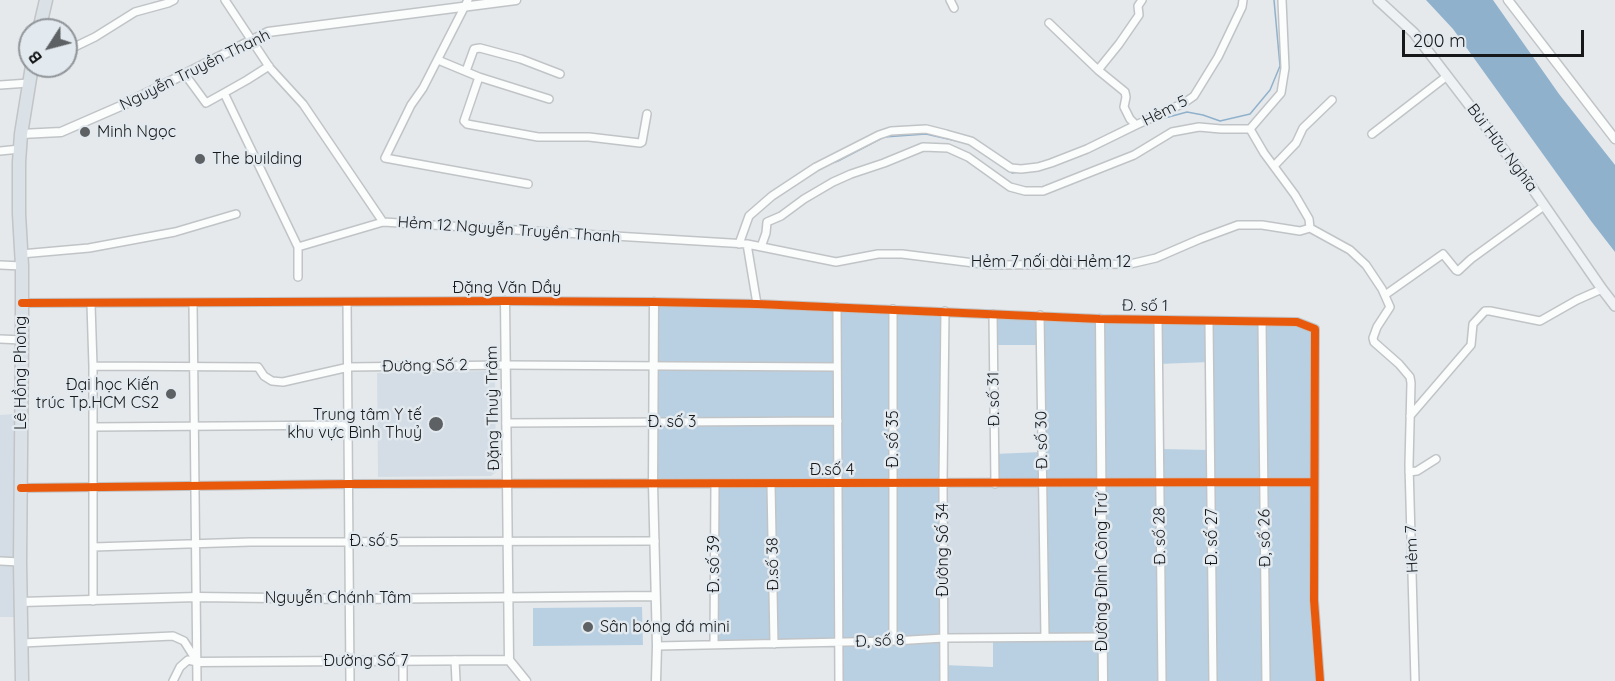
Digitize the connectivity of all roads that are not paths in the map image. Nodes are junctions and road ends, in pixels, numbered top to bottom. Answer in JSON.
{"nodes":[{"id":1,"x":46,"y":0,"type":"edge"},
{"id":2,"x":174,"y":0,"type":"edge"},
{"id":3,"x":225,"y":0,"type":"edge"},
{"id":4,"x":516,"y":0,"type":"edge"},
{"id":5,"x":950,"y":0,"type":"edge"},
{"id":6,"x":1142,"y":0,"type":"edge"},
{"id":7,"x":1243,"y":0,"type":"edge"},
{"id":8,"x":1282,"y":0,"type":"edge"},
{"id":9,"x":1378,"y":0,"type":"edge"},
{"id":10,"x":1508,"y":0,"type":"edge"},
{"id":11,"x":466,"y":4,"type":"edge"},
{"id":12,"x":954,"y":8,"type":"dead end"},
{"id":13,"x":42,"y":18,"type":"edge"},
{"id":14,"x":1049,"y":23,"type":"dead end"},
{"id":15,"x":251,"y":39,"type":"junction"},
{"id":16,"x":78,"y":45,"type":"edge"},
{"id":17,"x":438,"y":60,"type":"junction"},
{"id":18,"x":268,"y":66,"type":"junction"},
{"id":19,"x":1098,"y":70,"type":"junction"},
{"id":20,"x":466,"y":71,"type":"junction"},
{"id":21,"x":184,"y":73,"type":"junction"},
{"id":22,"x":560,"y":74,"type":"dead end"},
{"id":23,"x":1447,"y":76,"type":"junction"},
{"id":24,"x":479,"y":77,"type":"junction"},
{"id":25,"x":30,"y":78,"type":"edge"},
{"id":26,"x":29,"y":83,"type":"junction"},
{"id":27,"x":0,"y":86,"type":"edge"},
{"id":28,"x":224,"y":93,"type":"junction"},
{"id":29,"x":549,"y":99,"type":"dead end"},
{"id":30,"x":1332,"y":100,"type":"dead end"},
{"id":31,"x":647,"y":114,"type":"dead end"},
{"id":32,"x":1136,"y":126,"type":"junction"},
{"id":33,"x":1250,"y":129,"type":"junction"},
{"id":34,"x":21,"y":134,"type":"junction"},
{"id":35,"x":1372,"y":134,"type":"dead end"},
{"id":36,"x":1615,"y":139,"type":"edge"},
{"id":37,"x":20,"y":149,"type":"junction"},
{"id":38,"x":0,"y":151,"type":"edge"},
{"id":39,"x":1274,"y":166,"type":"junction"},
{"id":40,"x":528,"y":184,"type":"dead end"},
{"id":41,"x":1544,"y":206,"type":"junction"},
{"id":42,"x":236,"y":214,"type":"dead end"},
{"id":43,"x":383,"y":222,"type":"junction"},
{"id":44,"x":1310,"y":228,"type":"junction"},
{"id":45,"x":743,"y":244,"type":"junction"},
{"id":46,"x":298,"y":247,"type":"junction"},
{"id":47,"x":761,"y":247,"type":"junction"},
{"id":48,"x":22,"y":260,"type":"junction"},
{"id":49,"x":0,"y":265,"type":"edge"},
{"id":50,"x":298,"y":277,"type":"dead end"},
{"id":51,"x":1602,"y":289,"type":"junction"},
{"id":52,"x":1385,"y":295,"type":"junction"},
{"id":53,"x":505,"y":301,"type":"junction"},
{"id":54,"x":347,"y":302,"type":"junction"},
{"id":55,"x":654,"y":302,"type":"junction"},
{"id":56,"x":22,"y":303,"type":"junction"},
{"id":57,"x":194,"y":303,"type":"junction"},
{"id":58,"x":91,"y":304,"type":"junction"},
{"id":59,"x":757,"y":304,"type":"junction"},
{"id":60,"x":1615,"y":306,"type":"edge"},
{"id":61,"x":837,"y":308,"type":"junction"},
{"id":62,"x":893,"y":309,"type":"junction"},
{"id":63,"x":945,"y":311,"type":"junction"},
{"id":64,"x":993,"y":314,"type":"junction"},
{"id":65,"x":1040,"y":315,"type":"junction"},
{"id":66,"x":1100,"y":319,"type":"junction"},
{"id":67,"x":1158,"y":320,"type":"junction"},
{"id":68,"x":1209,"y":322,"type":"junction"},
{"id":69,"x":1262,"y":322,"type":"junction"},
{"id":70,"x":0,"y":339,"type":"edge"},
{"id":71,"x":22,"y":340,"type":"junction"},
{"id":72,"x":506,"y":365,"type":"junction"},
{"id":73,"x":93,"y":366,"type":"junction"},
{"id":74,"x":195,"y":366,"type":"junction"},
{"id":75,"x":654,"y":366,"type":"junction"},
{"id":76,"x":349,"y":367,"type":"junction"},
{"id":77,"x":837,"y":368,"type":"junction"},
{"id":78,"x":1315,"y":389,"type":"junction"},
{"id":79,"x":1410,"y":417,"type":"junction"},
{"id":80,"x":838,"y":421,"type":"junction"},
{"id":81,"x":654,"y":422,"type":"junction"},
{"id":82,"x":506,"y":423,"type":"junction"},
{"id":83,"x":349,"y":425,"type":"junction"},
{"id":84,"x":195,"y":426,"type":"junction"},
{"id":85,"x":93,"y":427,"type":"junction"},
{"id":86,"x":1436,"y":459,"type":"dead end"},
{"id":87,"x":1409,"y":472,"type":"junction"},
{"id":88,"x":1102,"y":482,"type":"junction"},
{"id":89,"x":1160,"y":482,"type":"junction"},
{"id":90,"x":1212,"y":482,"type":"junction"},
{"id":91,"x":1264,"y":482,"type":"junction"},
{"id":92,"x":1314,"y":482,"type":"junction"},
{"id":93,"x":893,"y":483,"type":"junction"},
{"id":94,"x":943,"y":483,"type":"junction"},
{"id":95,"x":994,"y":483,"type":"junction"},
{"id":96,"x":1043,"y":483,"type":"junction"},
{"id":97,"x":350,"y":484,"type":"junction"},
{"id":98,"x":507,"y":484,"type":"junction"},
{"id":99,"x":653,"y":484,"type":"junction"},
{"id":100,"x":715,"y":484,"type":"junction"},
{"id":101,"x":771,"y":484,"type":"junction"},
{"id":102,"x":838,"y":484,"type":"junction"},
{"id":103,"x":93,"y":487,"type":"junction"},
{"id":104,"x":196,"y":487,"type":"junction"},
{"id":105,"x":21,"y":488,"type":"junction"},
{"id":106,"x":350,"y":541,"type":"junction"},
{"id":107,"x":507,"y":541,"type":"junction"},
{"id":108,"x":655,"y":541,"type":"junction"},
{"id":109,"x":196,"y":543,"type":"junction"},
{"id":110,"x":93,"y":547,"type":"junction"},
{"id":111,"x":0,"y":561,"type":"edge"},
{"id":112,"x":20,"y":562,"type":"junction"},
{"id":113,"x":655,"y":596,"type":"junction"},
{"id":114,"x":197,"y":597,"type":"junction"},
{"id":115,"x":350,"y":598,"type":"junction"},
{"id":116,"x":507,"y":598,"type":"junction"},
{"id":117,"x":1314,"y":600,"type":"junction"},
{"id":118,"x":93,"y":601,"type":"junction"},
{"id":119,"x":21,"y":602,"type":"junction"},
{"id":120,"x":1045,"y":637,"type":"junction"},
{"id":121,"x":1103,"y":637,"type":"junction"},
{"id":122,"x":944,"y":638,"type":"junction"},
{"id":123,"x":893,"y":641,"type":"junction"},
{"id":124,"x":22,"y":643,"type":"junction"},
{"id":125,"x":839,"y":643,"type":"junction"},
{"id":126,"x":774,"y":644,"type":"junction"},
{"id":127,"x":714,"y":645,"type":"junction"},
{"id":128,"x":657,"y":646,"type":"junction"},
{"id":129,"x":455,"y":660,"type":"junction"},
{"id":130,"x":509,"y":660,"type":"junction"},
{"id":131,"x":350,"y":661,"type":"junction"},
{"id":132,"x":403,"y":661,"type":"junction"},
{"id":133,"x":197,"y":662,"type":"junction"},
{"id":134,"x":22,"y":681,"type":"edge"},
{"id":135,"x":173,"y":681,"type":"edge"},
{"id":136,"x":197,"y":681,"type":"edge"},
{"id":137,"x":351,"y":681,"type":"edge"},
{"id":138,"x":403,"y":681,"type":"edge"},
{"id":139,"x":456,"y":681,"type":"edge"},
{"id":140,"x":526,"y":681,"type":"edge"},
{"id":141,"x":656,"y":681,"type":"edge"},
{"id":142,"x":839,"y":681,"type":"edge"},
{"id":143,"x":944,"y":681,"type":"edge"},
{"id":144,"x":1103,"y":681,"type":"edge"},
{"id":145,"x":1162,"y":681,"type":"edge"},
{"id":146,"x":1213,"y":681,"type":"edge"},
{"id":147,"x":1266,"y":681,"type":"edge"},
{"id":148,"x":1320,"y":681,"type":"edge"},
{"id":149,"x":1415,"y":681,"type":"edge"}],
"edges":[{"from":1,"to":13,"type":"highway"},
{"from":2,"to":16,"type":"street"},
{"from":3,"to":15,"type":"street"},
{"from":4,"to":11,"type":"street","name":"Nguyễn Truyền Thanh"},
{"from":5,"to":12,"type":"street"},
{"from":6,"to":19,"type":"street"},
{"from":7,"to":32,"type":"street","name":"Hẻm 5"},
{"from":8,"to":33,"type":"street"},
{"from":9,"to":23,"type":"main road","name":"Bùi Hữu Nghĩa"},
{"from":10,"to":36,"type":"street"},
{"from":11,"to":15,"type":"street","name":"Nguyễn Truyền Thanh"},
{"from":11,"to":17,"type":"street"},
{"from":14,"to":19,"type":"street","name":"Hẻm 5"},
{"from":15,"to":18,"type":"street"},
{"from":15,"to":21,"type":"street","name":"Nguyễn Truyền Thanh"},
{"from":17,"to":20,"type":"street"},
{"from":17,"to":40,"type":"street"},
{"from":18,"to":28,"type":"street"},
{"from":18,"to":43,"type":"street"},
{"from":19,"to":32,"type":"street","name":"Hẻm 5"},
{"from":20,"to":22,"type":"street"},
{"from":20,"to":24,"type":"street"},
{"from":21,"to":28,"type":"street"},
{"from":21,"to":34,"type":"street","name":"Nguyễn Truyền Thanh"},
{"from":23,"to":35,"type":"street"},
{"from":23,"to":41,"type":"main road","name":"Bùi Hữu Nghĩa"},
{"from":24,"to":29,"type":"street"},
{"from":24,"to":31,"type":"street"},
{"from":25,"to":26,"type":"highway","name":"Lê Hồng Phong"},
{"from":26,"to":27,"type":"street"},
{"from":26,"to":34,"type":"highway","name":"Lê Hồng Phong"},
{"from":28,"to":46,"type":"street"},
{"from":30,"to":39,"type":"street"},
{"from":32,"to":45,"type":"street"},
{"from":33,"to":39,"type":"street"},
{"from":33,"to":47,"type":"street"},
{"from":34,"to":37,"type":"highway","name":"Lê Hồng Phong"},
{"from":37,"to":38,"type":"street"},
{"from":37,"to":48,"type":"highway","name":"Lê Hồng Phong"},
{"from":39,"to":44,"type":"street"},
{"from":41,"to":51,"type":"main road","name":"Bùi Hữu Nghĩa"},
{"from":41,"to":52,"type":"street"},
{"from":42,"to":48,"type":"street"},
{"from":43,"to":45,"type":"street","name":"Hẻm 12 Nguyễn Truyền Thanh"},
{"from":43,"to":46,"type":"street","name":"Hẻm 12 Nguyễn Truyền Thanh"},
{"from":44,"to":47,"type":"street","name":"Hẻm 7 nối dài Hẻm 12"},
{"from":44,"to":52,"type":"street"},
{"from":45,"to":47,"type":"street","name":"Hẻm 7 nối dài Hẻm 12"},
{"from":45,"to":59,"type":"street"},
{"from":46,"to":50,"type":"street"},
{"from":48,"to":49,"type":"street"},
{"from":48,"to":56,"type":"highway","name":"Lê Hồng Phong"},
{"from":51,"to":60,"type":"main road","name":"Bùi Hữu Nghĩa"},
{"from":51,"to":79,"type":"street"},
{"from":52,"to":79,"type":"street","name":"Hẻm 7"},
{"from":53,"to":54,"type":"street","name":"Đặng Văn Dầy"},
{"from":53,"to":55,"type":"street","name":"Đặng Văn Dầy"},
{"from":53,"to":72,"type":"street","name":"Đặng Thuỳ Trâm"},
{"from":54,"to":57,"type":"street","name":"Đặng Văn Dầy"},
{"from":54,"to":76,"type":"street"},
{"from":55,"to":59,"type":"street","name":"Đặng Văn Dầy"},
{"from":55,"to":75,"type":"street"},
{"from":56,"to":58,"type":"street","name":"Đặng Văn Dầy"},
{"from":56,"to":71,"type":"highway","name":"Lê Hồng Phong"},
{"from":57,"to":58,"type":"street","name":"Đặng Văn Dầy"},
{"from":57,"to":74,"type":"street"},
{"from":58,"to":73,"type":"street"},
{"from":59,"to":61,"type":"street","name":"Đặng Văn Dầy"},
{"from":61,"to":62,"type":"street","name":"Đặng Văn Dầy"},
{"from":61,"to":77,"type":"street"},
{"from":62,"to":63,"type":"street","name":"Đặng Văn Dầy"},
{"from":62,"to":93,"type":"street","name":"Đ. số 35"},
{"from":63,"to":64,"type":"street","name":"Đặng Văn Dầy"},
{"from":63,"to":94,"type":"street","name":"Đường Số 34"},
{"from":64,"to":65,"type":"street","name":"Đ. số 1"},
{"from":64,"to":95,"type":"street","name":"Đ. số 31"},
{"from":65,"to":66,"type":"street","name":"Đ. số 1"},
{"from":65,"to":96,"type":"street","name":"Đ. số 30"},
{"from":66,"to":67,"type":"street","name":"Đ. số 1"},
{"from":66,"to":88,"type":"street","name":"Đường Đinh Công Trứ"},
{"from":67,"to":68,"type":"street","name":"Đ. số 1"},
{"from":67,"to":89,"type":"street","name":"Đ. số 28"},
{"from":68,"to":69,"type":"street","name":"Đ. số 1"},
{"from":68,"to":90,"type":"street","name":"Đ. số 27"},
{"from":69,"to":78,"type":"street","name":"Đ. số 1"},
{"from":69,"to":91,"type":"street","name":"Đ, số 26"},
{"from":70,"to":71,"type":"street"},
{"from":71,"to":105,"type":"highway","name":"Lê Hồng Phong"},
{"from":72,"to":75,"type":"street","name":"Đường Số 2"},
{"from":72,"to":76,"type":"street","name":"Đường Số 2"},
{"from":72,"to":82,"type":"street","name":"Đặng Thuỳ Trâm"},
{"from":73,"to":74,"type":"street","name":"Đường Số 2"},
{"from":73,"to":85,"type":"street"},
{"from":74,"to":76,"type":"street","name":"Đường Số 2"},
{"from":74,"to":84,"type":"street"},
{"from":75,"to":77,"type":"street","name":"Đường Số 2"},
{"from":75,"to":81,"type":"street"},
{"from":76,"to":83,"type":"street"},
{"from":77,"to":80,"type":"street"},
{"from":78,"to":92,"type":"street"},
{"from":78,"to":117,"type":"street"},
{"from":79,"to":87,"type":"street","name":"Hẻm 7"},
{"from":80,"to":81,"type":"street","name":"Đ. số 3"},
{"from":80,"to":102,"type":"street"},
{"from":81,"to":82,"type":"street","name":"Đ. số 3"},
{"from":81,"to":99,"type":"street"},
{"from":82,"to":98,"type":"street","name":"Đặng Thuỳ Trâm"},
{"from":83,"to":84,"type":"street"},
{"from":83,"to":97,"type":"street"},
{"from":84,"to":85,"type":"street"},
{"from":84,"to":104,"type":"street"},
{"from":85,"to":103,"type":"street"},
{"from":86,"to":87,"type":"street"},
{"from":87,"to":149,"type":"street","name":"Hẻm 7"},
{"from":88,"to":89,"type":"street","name":"Đ.số 4"},
{"from":88,"to":96,"type":"street","name":"Đ.số 4"},
{"from":88,"to":121,"type":"street","name":"Đường Đinh Công Trứ"},
{"from":89,"to":90,"type":"street","name":"Đ.số 4"},
{"from":89,"to":145,"type":"street","name":"Đ. số 28"},
{"from":90,"to":91,"type":"street","name":"Đ.số 4"},
{"from":90,"to":146,"type":"street","name":"Đ. số 27"},
{"from":91,"to":92,"type":"street","name":"Đ.số 4"},
{"from":91,"to":147,"type":"street","name":"Đ, số 26"},
{"from":92,"to":117,"type":"street"},
{"from":93,"to":94,"type":"street","name":"Đ.số 4"},
{"from":93,"to":102,"type":"street","name":"Đ.số 4"},
{"from":93,"to":123,"type":"street","name":"Đ. số 35"},
{"from":94,"to":95,"type":"street","name":"Đ.số 4"},
{"from":94,"to":122,"type":"street","name":"Đường Số 34"},
{"from":95,"to":96,"type":"street","name":"Đ.số 4"},
{"from":96,"to":120,"type":"street","name":"Đ. số 30"},
{"from":97,"to":98,"type":"street","name":"Đ.số 4"},
{"from":97,"to":104,"type":"street","name":"Đ.số 4"},
{"from":97,"to":106,"type":"street"},
{"from":98,"to":99,"type":"street","name":"Đ.số 4"},
{"from":98,"to":107,"type":"street","name":"Đặng Thuỳ Trâm"},
{"from":99,"to":100,"type":"street","name":"Đ.số 4"},
{"from":99,"to":108,"type":"street"},
{"from":100,"to":101,"type":"street","name":"Đ.số 4"},
{"from":100,"to":127,"type":"street","name":"Đ. số 39"},
{"from":101,"to":102,"type":"street","name":"Đ.số 4"},
{"from":101,"to":126,"type":"street","name":"Đ.số 38"},
{"from":102,"to":125,"type":"street"},
{"from":103,"to":104,"type":"street","name":"Đ.số 4"},
{"from":103,"to":105,"type":"street","name":"Đ.số 4"},
{"from":103,"to":110,"type":"street"},
{"from":104,"to":109,"type":"street"},
{"from":105,"to":112,"type":"highway","name":"Lê Hồng Phong"},
{"from":106,"to":107,"type":"street","name":"Đ. số 5"},
{"from":106,"to":109,"type":"street","name":"Đ. số 5"},
{"from":106,"to":115,"type":"street"},
{"from":107,"to":108,"type":"street","name":"Đ. số 5"},
{"from":107,"to":116,"type":"street","name":"Đặng Thuỳ Trâm"},
{"from":108,"to":113,"type":"street"},
{"from":109,"to":110,"type":"street","name":"Đ. số 5"},
{"from":109,"to":114,"type":"street"},
{"from":110,"to":118,"type":"street"},
{"from":111,"to":112,"type":"street"},
{"from":112,"to":119,"type":"highway","name":"Lê Hồng Phong"},
{"from":113,"to":116,"type":"street","name":"Nguyễn Chánh Tâm"},
{"from":113,"to":128,"type":"street"},
{"from":114,"to":115,"type":"street","name":"Nguyễn Chánh Tâm"},
{"from":114,"to":118,"type":"street","name":"Nguyễn Chánh Tâm"},
{"from":114,"to":133,"type":"street"},
{"from":115,"to":116,"type":"street","name":"Nguyễn Chánh Tâm"},
{"from":115,"to":131,"type":"street"},
{"from":116,"to":130,"type":"street","name":"Đặng Thuỳ Trâm"},
{"from":117,"to":148,"type":"street"},
{"from":118,"to":119,"type":"street","name":"Nguyễn Chánh Tâm"},
{"from":119,"to":124,"type":"highway","name":"Lê Hồng Phong"},
{"from":120,"to":121,"type":"street","name":"Đ, số 8"},
{"from":120,"to":122,"type":"street","name":"Đ, số 8"},
{"from":121,"to":144,"type":"street","name":"Đường Đinh Công Trứ"},
{"from":122,"to":123,"type":"street","name":"Đ, số 8"},
{"from":122,"to":143,"type":"street","name":"Đường Số 34"},
{"from":123,"to":125,"type":"street","name":"Đ, số 8"},
{"from":124,"to":133,"type":"street"},
{"from":124,"to":134,"type":"highway","name":"Lê Hồng Phong"},
{"from":125,"to":126,"type":"street","name":"Đ, số 8"},
{"from":125,"to":142,"type":"street"},
{"from":126,"to":127,"type":"street","name":"Đ, số 8"},
{"from":127,"to":128,"type":"street","name":"Đ, số 8"},
{"from":128,"to":141,"type":"street"},
{"from":129,"to":130,"type":"street","name":"Đường Số 7"},
{"from":129,"to":132,"type":"street","name":"Đường Số 7"},
{"from":129,"to":139,"type":"street"},
{"from":130,"to":140,"type":"street"},
{"from":131,"to":132,"type":"street","name":"Đường Số 7"},
{"from":131,"to":133,"type":"street","name":"Đường Số 7"},
{"from":131,"to":137,"type":"street"},
{"from":132,"to":138,"type":"street"},
{"from":133,"to":135,"type":"street"},
{"from":133,"to":136,"type":"street"}]}
